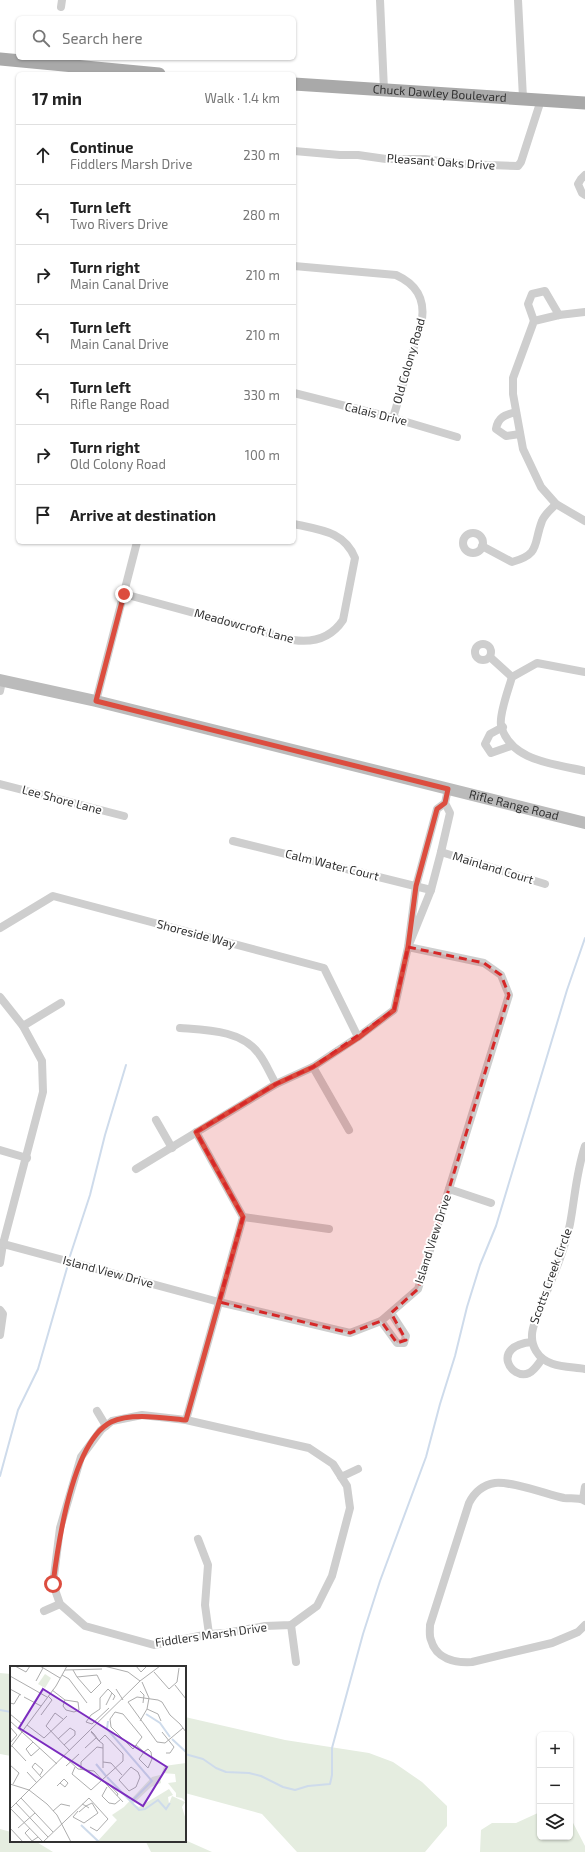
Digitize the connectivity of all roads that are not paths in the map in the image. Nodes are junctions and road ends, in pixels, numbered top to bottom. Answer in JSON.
{"nodes":[{"id":1,"x":380,"y":0,"type":"edge"},
{"id":2,"x":518,"y":0,"type":"edge"},
{"id":3,"x":0,"y":59,"type":"edge"},
{"id":4,"x":90,"y":70,"type":"edge"},
{"id":5,"x":124,"y":72,"type":"edge"},
{"id":6,"x":296,"y":84,"type":"edge"},
{"id":7,"x":384,"y":90,"type":"junction"},
{"id":8,"x":523,"y":98,"type":"junction"},
{"id":9,"x":541,"y":100,"type":"junction"},
{"id":10,"x":585,"y":103,"type":"edge"},
{"id":11,"x":296,"y":151,"type":"edge"},
{"id":12,"x":585,"y":175,"type":"edge"},
{"id":13,"x":585,"y":195,"type":"edge"},
{"id":14,"x":296,"y":266,"type":"edge"},
{"id":15,"x":585,"y":312,"type":"edge"},
{"id":16,"x":559,"y":315,"type":"junction"},
{"id":17,"x":534,"y":321,"type":"junction"},
{"id":18,"x":296,"y":394,"type":"edge"},
{"id":19,"x":516,"y":412,"type":"junction"},
{"id":20,"x":393,"y":418,"type":"junction"},
{"id":21,"x":520,"y":434,"type":"junction"},
{"id":22,"x":457,"y":437,"type":"dead end"},
{"id":23,"x":556,"y":504,"type":"junction"},
{"id":24,"x":585,"y":521,"type":"edge"},
{"id":25,"x":296,"y":525,"type":"edge"},
{"id":26,"x":136,"y":544,"type":"edge"},
{"id":27,"x":482,"y":546,"type":"dead end"},
{"id":28,"x":124,"y":594,"type":"junction"},
{"id":29,"x":490,"y":657,"type":"dead end"},
{"id":30,"x":585,"y":672,"type":"edge"},
{"id":31,"x":512,"y":677,"type":"junction"},
{"id":32,"x":1,"y":684,"type":"edge"},
{"id":33,"x":96,"y":701,"type":"junction"},
{"id":34,"x":503,"y":727,"type":"junction"},
{"id":35,"x":511,"y":746,"type":"junction"},
{"id":36,"x":585,"y":771,"type":"edge"},
{"id":37,"x":0,"y":784,"type":"edge"},
{"id":38,"x":448,"y":789,"type":"junction"},
{"id":39,"x":445,"y":803,"type":"junction"},
{"id":40,"x":124,"y":816,"type":"dead end"},
{"id":41,"x":585,"y":823,"type":"edge"},
{"id":42,"x":233,"y":840,"type":"dead end"},
{"id":43,"x":441,"y":852,"type":"junction"},
{"id":44,"x":545,"y":884,"type":"dead end"},
{"id":45,"x":416,"y":886,"type":"junction"},
{"id":46,"x":431,"y":890,"type":"junction"},
{"id":47,"x":0,"y":928,"type":"edge"},
{"id":48,"x":408,"y":947,"type":"junction"},
{"id":49,"x":0,"y":997,"type":"edge"},
{"id":50,"x":61,"y":1003,"type":"dead end"},
{"id":51,"x":23,"y":1026,"type":"junction"},
{"id":52,"x":180,"y":1028,"type":"dead end"},
{"id":53,"x":358,"y":1038,"type":"junction"},
{"id":54,"x":313,"y":1067,"type":"junction"},
{"id":55,"x":276,"y":1084,"type":"junction"},
{"id":56,"x":156,"y":1120,"type":"dead end"},
{"id":57,"x":349,"y":1130,"type":"dead end"},
{"id":58,"x":196,"y":1132,"type":"junction"},
{"id":59,"x":585,"y":1146,"type":"edge"},
{"id":60,"x":172,"y":1148,"type":"junction"},
{"id":61,"x":0,"y":1150,"type":"edge"},
{"id":62,"x":26,"y":1158,"type":"junction"},
{"id":63,"x":136,"y":1169,"type":"dead end"},
{"id":64,"x":449,"y":1189,"type":"junction"},
{"id":65,"x":491,"y":1203,"type":"dead end"},
{"id":66,"x":243,"y":1217,"type":"junction"},
{"id":67,"x":329,"y":1229,"type":"dead end"},
{"id":68,"x":2,"y":1244,"type":"edge"},
{"id":69,"x":0,"y":1263,"type":"edge"},
{"id":70,"x":219,"y":1302,"type":"junction"},
{"id":71,"x":0,"y":1310,"type":"edge"},
{"id":72,"x":391,"y":1313,"type":"junction"},
{"id":73,"x":381,"y":1321,"type":"junction"},
{"id":74,"x":0,"y":1335,"type":"edge"},
{"id":75,"x":532,"y":1342,"type":"junction"},
{"id":76,"x":542,"y":1359,"type":"junction"},
{"id":77,"x":585,"y":1369,"type":"edge"},
{"id":78,"x":96,"y":1411,"type":"dead end"},
{"id":79,"x":186,"y":1420,"type":"junction"},
{"id":80,"x":106,"y":1426,"type":"junction"},
{"id":81,"x":358,"y":1469,"type":"dead end"},
{"id":82,"x":341,"y":1477,"type":"junction"},
{"id":83,"x":585,"y":1488,"type":"edge"},
{"id":84,"x":584,"y":1500,"type":"edge"},
{"id":85,"x":198,"y":1539,"type":"dead end"},
{"id":86,"x":60,"y":1604,"type":"junction"},
{"id":87,"x":44,"y":1611,"type":"dead end"},
{"id":88,"x":291,"y":1625,"type":"junction"},
{"id":89,"x":585,"y":1625,"type":"edge"},
{"id":90,"x":209,"y":1634,"type":"junction"},
{"id":91,"x":296,"y":1662,"type":"dead end"}],
"edges":[{"from":1,"to":7,"type":"street"},
{"from":2,"to":8,"type":"street"},
{"from":3,"to":4,"type":"main road"},
{"from":4,"to":5,"type":"main road"},
{"from":6,"to":7,"type":"main road","name":"Chuck Dawley Boulevard"},
{"from":7,"to":8,"type":"main road","name":"Chuck Dawley Boulevard"},
{"from":8,"to":9,"type":"main road","name":"Chuck Dawley Boulevard"},
{"from":9,"to":10,"type":"main road","name":"Chuck Dawley Boulevard"},
{"from":9,"to":11,"type":"street","name":"Pleasant Oaks Drive"},
{"from":12,"to":13,"type":"street"},
{"from":14,"to":20,"type":"street","name":"Old Colony Road"},
{"from":15,"to":16,"type":"street"},
{"from":16,"to":17,"type":"street"},
{"from":16,"to":17,"type":"street"},
{"from":17,"to":19,"type":"street"},
{"from":18,"to":20,"type":"street","name":"Calais Drive"},
{"from":19,"to":21,"type":"street"},
{"from":19,"to":21,"type":"street"},
{"from":20,"to":22,"type":"street","name":"Calais Drive"},
{"from":21,"to":23,"type":"street"},
{"from":23,"to":24,"type":"street"},
{"from":23,"to":27,"type":"street"},
{"from":25,"to":28,"type":"street","name":"Meadowcroft Lane"},
{"from":26,"to":28,"type":"street"},
{"from":28,"to":33,"type":"street"},
{"from":29,"to":31,"type":"street"},
{"from":30,"to":31,"type":"street"},
{"from":31,"to":34,"type":"street"},
{"from":32,"to":33,"type":"main road","name":"Rifle Range Road"},
{"from":33,"to":38,"type":"main road","name":"Rifle Range Road"},
{"from":34,"to":35,"type":"street"},
{"from":34,"to":35,"type":"street"},
{"from":35,"to":36,"type":"street"},
{"from":37,"to":40,"type":"street","name":"Lee Shore Lane"},
{"from":38,"to":39,"type":"street"},
{"from":38,"to":41,"type":"main road","name":"Rifle Range Road"},
{"from":39,"to":43,"type":"street"},
{"from":39,"to":45,"type":"street"},
{"from":42,"to":45,"type":"street","name":"Calm Water Court"},
{"from":43,"to":44,"type":"street","name":"Mainland Court"},
{"from":43,"to":46,"type":"street"},
{"from":45,"to":46,"type":"street","name":"Calm Water Court"},
{"from":45,"to":48,"type":"street"},
{"from":46,"to":48,"type":"street"},
{"from":47,"to":53,"type":"street","name":"Shoreside Way"},
{"from":48,"to":53,"type":"street"},
{"from":48,"to":64,"type":"street","name":"Island View Drive"},
{"from":49,"to":51,"type":"street"},
{"from":50,"to":51,"type":"street"},
{"from":51,"to":62,"type":"street"},
{"from":52,"to":55,"type":"street"},
{"from":53,"to":54,"type":"street"},
{"from":54,"to":55,"type":"street"},
{"from":54,"to":57,"type":"street"},
{"from":55,"to":58,"type":"street"},
{"from":56,"to":60,"type":"street"},
{"from":58,"to":60,"type":"street"},
{"from":58,"to":66,"type":"street"},
{"from":59,"to":75,"type":"street","name":"Scotts Creek Circle"},
{"from":60,"to":63,"type":"street"},
{"from":61,"to":62,"type":"street"},
{"from":62,"to":68,"type":"street"},
{"from":64,"to":65,"type":"street"},
{"from":64,"to":72,"type":"street","name":"Island View Drive"},
{"from":66,"to":67,"type":"street"},
{"from":66,"to":70,"type":"street"},
{"from":68,"to":69,"type":"street"},
{"from":68,"to":70,"type":"street","name":"Island View Drive"},
{"from":70,"to":73,"type":"street","name":"Island View Drive"},
{"from":70,"to":79,"type":"street"},
{"from":71,"to":74,"type":"street"},
{"from":72,"to":73,"type":"street","name":"Island View Drive"},
{"from":72,"to":73,"type":"street"},
{"from":75,"to":76,"type":"street"},
{"from":75,"to":76,"type":"street"},
{"from":76,"to":77,"type":"street"},
{"from":78,"to":80,"type":"street"},
{"from":79,"to":80,"type":"street","name":"Fiddlers Marsh Drive"},
{"from":79,"to":82,"type":"street","name":"Fiddlers Marsh Drive"},
{"from":80,"to":86,"type":"street","name":"Fiddlers Marsh Drive"},
{"from":81,"to":82,"type":"street"},
{"from":82,"to":88,"type":"street","name":"Fiddlers Marsh Drive"},
{"from":83,"to":84,"type":"street"},
{"from":84,"to":89,"type":"street"},
{"from":85,"to":90,"type":"street"},
{"from":86,"to":87,"type":"street"},
{"from":86,"to":90,"type":"street","name":"Fiddlers Marsh Drive"},
{"from":88,"to":90,"type":"street","name":"Fiddlers Marsh Drive"},
{"from":88,"to":91,"type":"street"}]}
